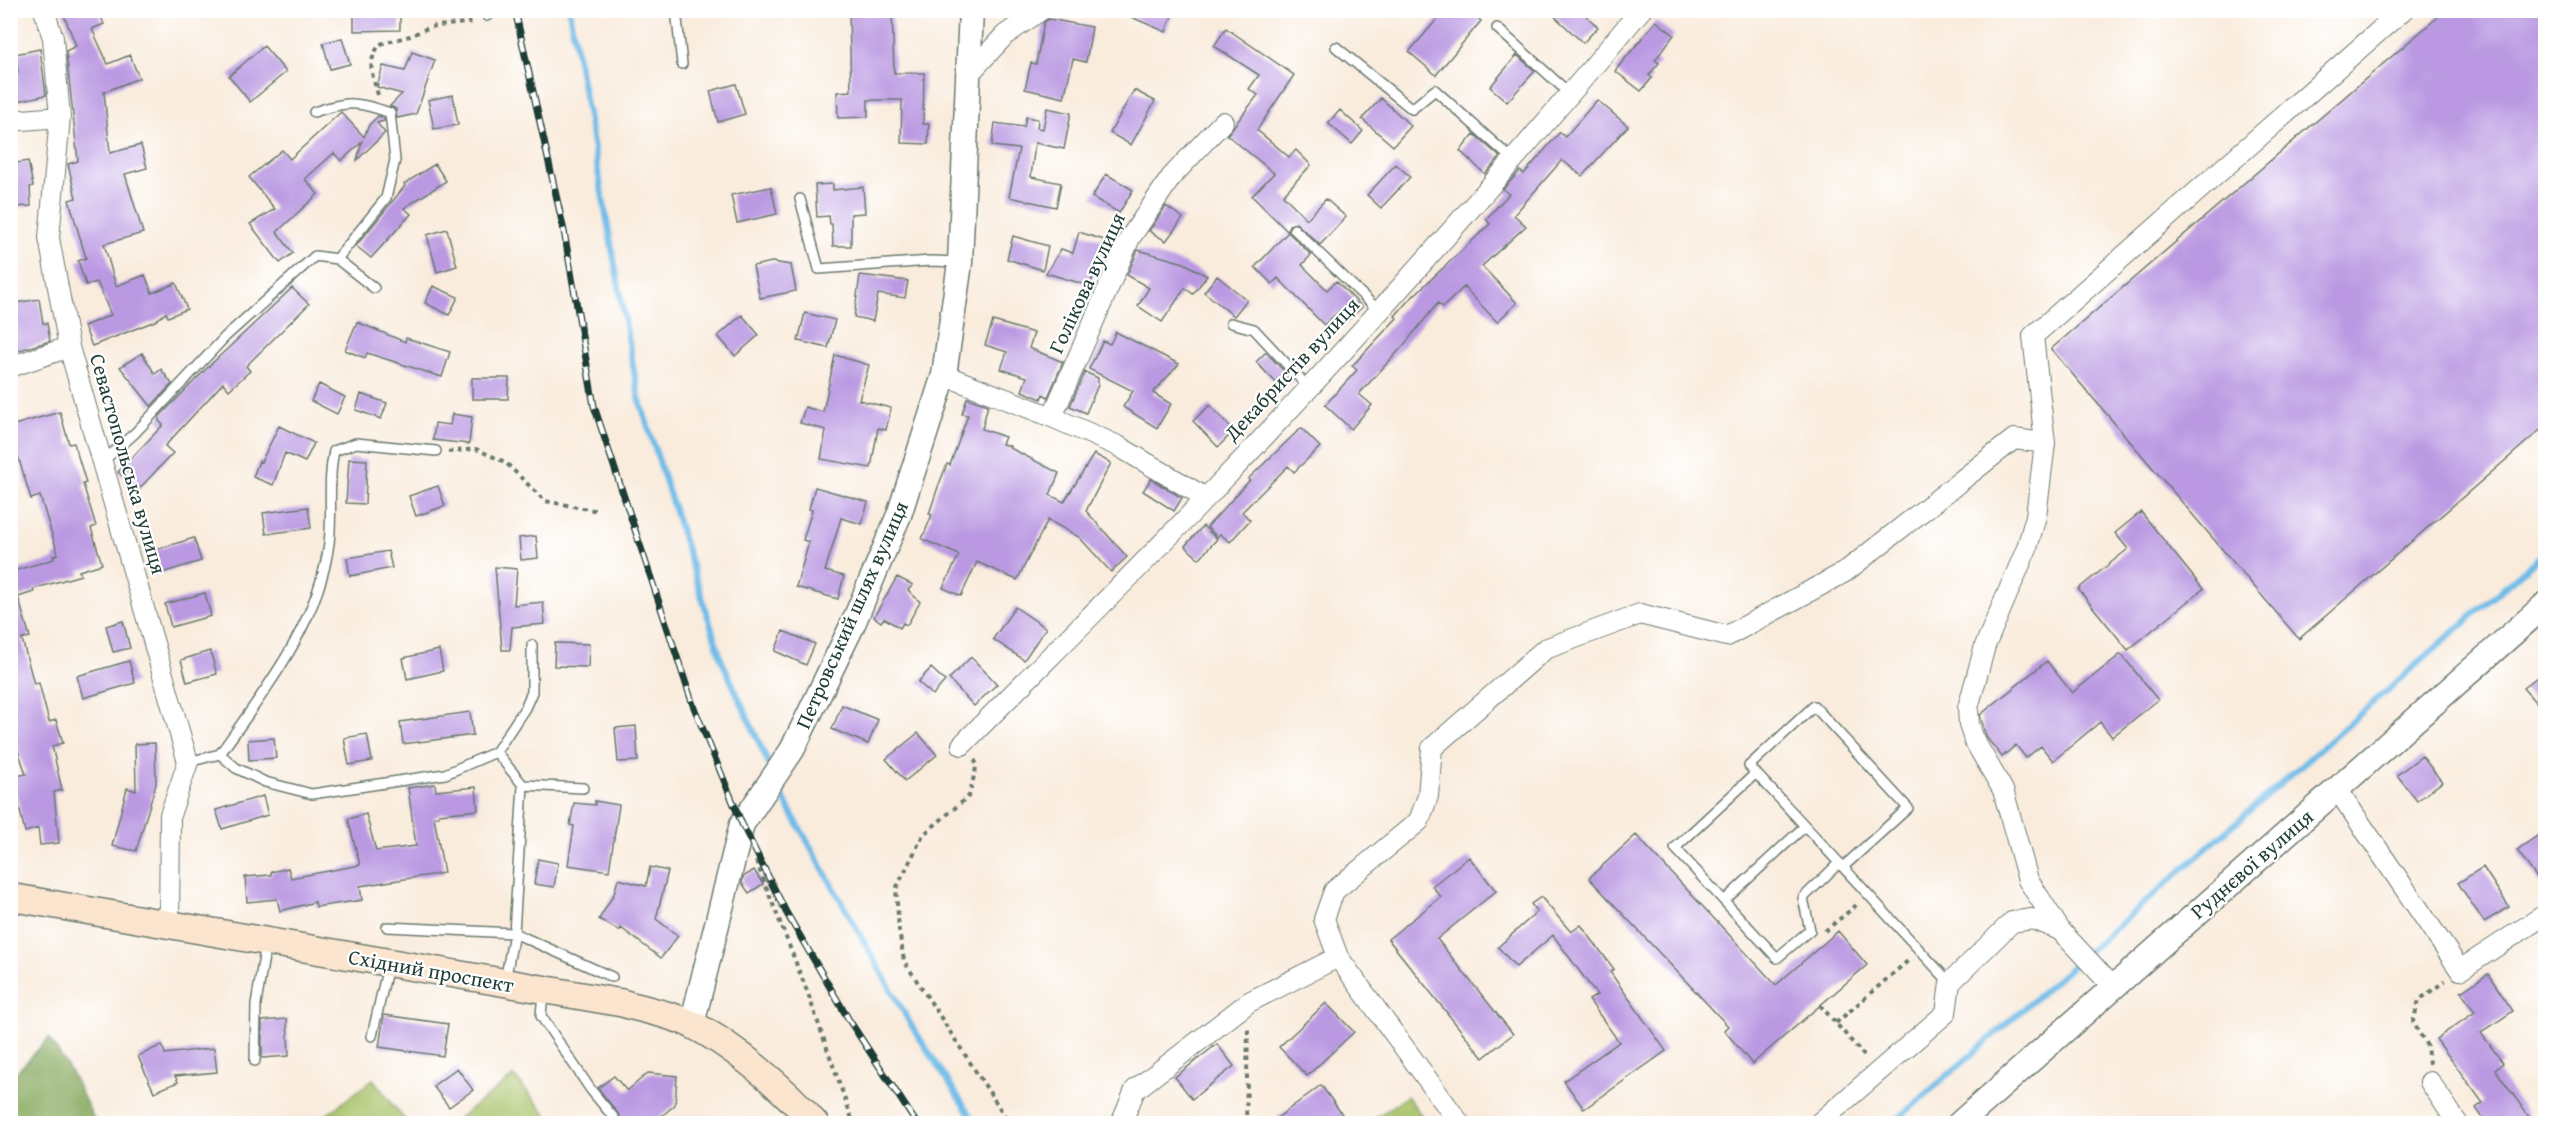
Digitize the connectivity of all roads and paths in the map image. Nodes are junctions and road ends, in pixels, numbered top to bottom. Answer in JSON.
{"nodes":[{"id":1,"x":44,"y":10,"type":"edge"},
{"id":2,"x":676,"y":10,"type":"edge"},
{"id":3,"x":970,"y":10,"type":"edge"},
{"id":4,"x":1041,"y":10,"type":"edge"},
{"id":5,"x":1641,"y":10,"type":"edge"},
{"id":6,"x":2403,"y":10,"type":"edge"},
{"id":7,"x":486,"y":13,"type":"edge"},
{"id":8,"x":1497,"y":28,"type":"dead end"},
{"id":9,"x":1336,"y":47,"type":"dead end"},
{"id":10,"x":682,"y":64,"type":"dead end"},
{"id":11,"x":967,"y":76,"type":"junction"},
{"id":12,"x":1570,"y":94,"type":"junction"},
{"id":13,"x":314,"y":112,"type":"dead end"},
{"id":14,"x":390,"y":113,"type":"junction"},
{"id":15,"x":60,"y":117,"type":"junction"},
{"id":16,"x":10,"y":121,"type":"edge"},
{"id":17,"x":1223,"y":122,"type":"dead end"},
{"id":18,"x":1514,"y":161,"type":"junction"},
{"id":19,"x":800,"y":199,"type":"dead end"},
{"id":20,"x":1294,"y":229,"type":"dead end"},
{"id":21,"x":337,"y":259,"type":"junction"},
{"id":22,"x":960,"y":263,"type":"junction"},
{"id":23,"x":375,"y":288,"type":"dead end"},
{"id":24,"x":1378,"y":310,"type":"junction"},
{"id":25,"x":1231,"y":323,"type":"dead end"},
{"id":26,"x":69,"y":347,"type":"junction"},
{"id":27,"x":10,"y":367,"type":"edge"},
{"id":28,"x":944,"y":375,"type":"junction"},
{"id":29,"x":1308,"y":387,"type":"junction"},
{"id":30,"x":1052,"y":417,"type":"junction"},
{"id":31,"x":2045,"y":443,"type":"junction"},
{"id":32,"x":436,"y":451,"type":"joint"},
{"id":33,"x":102,"y":462,"type":"junction"},
{"id":34,"x":1206,"y":498,"type":"junction"},
{"id":35,"x":599,"y":511,"type":"dead end"},
{"id":36,"x":2546,"y":604,"type":"edge"},
{"id":37,"x":532,"y":645,"type":"dead end"},
{"id":38,"x":962,"y":745,"type":"joint"},
{"id":39,"x":496,"y":752,"type":"junction"},
{"id":40,"x":220,"y":754,"type":"junction"},
{"id":41,"x":188,"y":762,"type":"junction"},
{"id":42,"x":1756,"y":773,"type":"junction"},
{"id":43,"x":523,"y":784,"type":"junction"},
{"id":44,"x":583,"y":788,"type":"dead end"},
{"id":45,"x":2337,"y":789,"type":"junction"},
{"id":46,"x":1805,"y":826,"type":"junction"},
{"id":47,"x":754,"y":850,"type":"dead end"},
{"id":48,"x":1841,"y":865,"type":"junction"},
{"id":49,"x":1869,"y":895,"type":"junction"},
{"id":50,"x":10,"y":897,"type":"edge"},
{"id":51,"x":1724,"y":901,"type":"junction"},
{"id":52,"x":2546,"y":914,"type":"edge"},
{"id":53,"x":169,"y":925,"type":"junction"},
{"id":54,"x":387,"y":927,"type":"dead end"},
{"id":55,"x":2060,"y":930,"type":"junction"},
{"id":56,"x":514,"y":933,"type":"junction"},
{"id":57,"x":1816,"y":938,"type":"dead end"},
{"id":58,"x":267,"y":942,"type":"junction"},
{"id":59,"x":1920,"y":950,"type":"junction"},
{"id":60,"x":1338,"y":957,"type":"junction"},
{"id":61,"x":388,"y":963,"type":"junction"},
{"id":62,"x":2460,"y":970,"type":"junction"},
{"id":63,"x":612,"y":977,"type":"dead end"},
{"id":64,"x":1950,"y":983,"type":"junction"},
{"id":65,"x":505,"y":984,"type":"junction"},
{"id":66,"x":2113,"y":987,"type":"junction"},
{"id":67,"x":543,"y":990,"type":"junction"},
{"id":68,"x":1249,"y":1002,"type":"junction"},
{"id":69,"x":1820,"y":1005,"type":"dead end"},
{"id":70,"x":1836,"y":1023,"type":"junction"},
{"id":71,"x":692,"y":1024,"type":"junction"},
{"id":72,"x":372,"y":1036,"type":"dead end"},
{"id":73,"x":255,"y":1061,"type":"dead end"},
{"id":74,"x":1878,"y":1072,"type":"junction"},
{"id":75,"x":2430,"y":1082,"type":"joint"},
{"id":76,"x":853,"y":1123,"type":"edge"},
{"id":77,"x":620,"y":1124,"type":"edge"},
{"id":78,"x":815,"y":1124,"type":"edge"},
{"id":79,"x":1010,"y":1124,"type":"edge"},
{"id":80,"x":1121,"y":1124,"type":"edge"},
{"id":81,"x":1246,"y":1124,"type":"edge"},
{"id":82,"x":1460,"y":1124,"type":"edge"},
{"id":83,"x":1818,"y":1124,"type":"edge"},
{"id":84,"x":1959,"y":1124,"type":"edge"},
{"id":85,"x":2458,"y":1124,"type":"edge"}],
"edges":[{"from":1,"to":15,"type":"street","name":"Севастопольська вулиця"},
{"from":2,"to":10,"type":"lane"},
{"from":3,"to":11,"type":"street","name":"Петровський шлях вулиця"},
{"from":4,"to":11,"type":"street"},
{"from":5,"to":12,"type":"street","name":"Декабристів вулиця"},
{"from":6,"to":31,"type":"street"},
{"from":7,"to":14,"type":"path"},
{"from":8,"to":12,"type":"lane"},
{"from":9,"to":18,"type":"lane"},
{"from":11,"to":22,"type":"street","name":"Петровський шлях вулиця"},
{"from":12,"to":18,"type":"street","name":"Декабристів вулиця"},
{"from":13,"to":14,"type":"lane"},
{"from":14,"to":21,"type":"lane"},
{"from":15,"to":16,"type":"street"},
{"from":15,"to":26,"type":"street","name":"Севастопольська вулиця"},
{"from":17,"to":30,"type":"street","name":"Голікова вулиця"},
{"from":18,"to":24,"type":"street","name":"Декабристів вулиця"},
{"from":19,"to":22,"type":"lane"},
{"from":20,"to":24,"type":"lane"},
{"from":21,"to":23,"type":"lane"},
{"from":21,"to":33,"type":"lane"},
{"from":22,"to":28,"type":"street","name":"Петровський шлях вулиця"},
{"from":24,"to":29,"type":"street","name":"Декабристів вулиця"},
{"from":25,"to":29,"type":"lane"},
{"from":26,"to":27,"type":"street"},
{"from":26,"to":33,"type":"street","name":"Севастопольська вулиця"},
{"from":28,"to":30,"type":"street"},
{"from":28,"to":71,"type":"street","name":"Петровський шлях вулиця"},
{"from":29,"to":34,"type":"street","name":"Декабристів вулиця"},
{"from":30,"to":34,"type":"street"},
{"from":31,"to":55,"type":"street"},
{"from":31,"to":60,"type":"street"},
{"from":32,"to":35,"type":"path"},
{"from":32,"to":40,"type":"lane"},
{"from":33,"to":41,"type":"street","name":"Севастопольська вулиця"},
{"from":34,"to":38,"type":"street","name":"Декабристів вулиця"},
{"from":36,"to":45,"type":"street","name":"Руднєвої вулиця"},
{"from":37,"to":39,"type":"lane"},
{"from":38,"to":79,"type":"path"},
{"from":39,"to":40,"type":"lane"},
{"from":39,"to":43,"type":"lane"},
{"from":40,"to":41,"type":"lane"},
{"from":41,"to":53,"type":"street"},
{"from":42,"to":46,"type":"lane"},
{"from":42,"to":48,"type":"lane"},
{"from":42,"to":51,"type":"lane"},
{"from":43,"to":44,"type":"lane"},
{"from":43,"to":56,"type":"lane"},
{"from":45,"to":62,"type":"street"},
{"from":45,"to":66,"type":"street","name":"Руднєвої вулиця"},
{"from":46,"to":48,"type":"lane"},
{"from":46,"to":51,"type":"lane"},
{"from":47,"to":76,"type":"path"},
{"from":48,"to":49,"type":"lane"},
{"from":48,"to":51,"type":"lane"},
{"from":49,"to":57,"type":"path"},
{"from":49,"to":59,"type":"lane"},
{"from":50,"to":53,"type":"main road","name":"Східний проспект"},
{"from":52,"to":62,"type":"street"},
{"from":53,"to":58,"type":"main road","name":"Східний проспект"},
{"from":54,"to":56,"type":"lane"},
{"from":55,"to":64,"type":"street"},
{"from":55,"to":66,"type":"street"},
{"from":56,"to":63,"type":"lane"},
{"from":56,"to":65,"type":"lane"},
{"from":58,"to":61,"type":"main road","name":"Східний проспект"},
{"from":58,"to":73,"type":"lane"},
{"from":59,"to":64,"type":"lane"},
{"from":59,"to":70,"type":"path"},
{"from":60,"to":68,"type":"street"},
{"from":60,"to":82,"type":"street"},
{"from":61,"to":65,"type":"main road","name":"Східний проспект"},
{"from":61,"to":72,"type":"lane"},
{"from":62,"to":75,"type":"path"},
{"from":64,"to":74,"type":"street"},
{"from":65,"to":67,"type":"main road","name":"Східний проспект"},
{"from":66,"to":84,"type":"street","name":"Руднєвої вулиця"},
{"from":67,"to":71,"type":"main road","name":"Східний проспект"},
{"from":67,"to":77,"type":"lane"},
{"from":68,"to":80,"type":"street"},
{"from":68,"to":81,"type":"path"},
{"from":69,"to":70,"type":"path"},
{"from":70,"to":74,"type":"path"},
{"from":71,"to":78,"type":"main road","name":"Східний проспект"},
{"from":74,"to":83,"type":"street"},
{"from":75,"to":85,"type":"street"}]}
